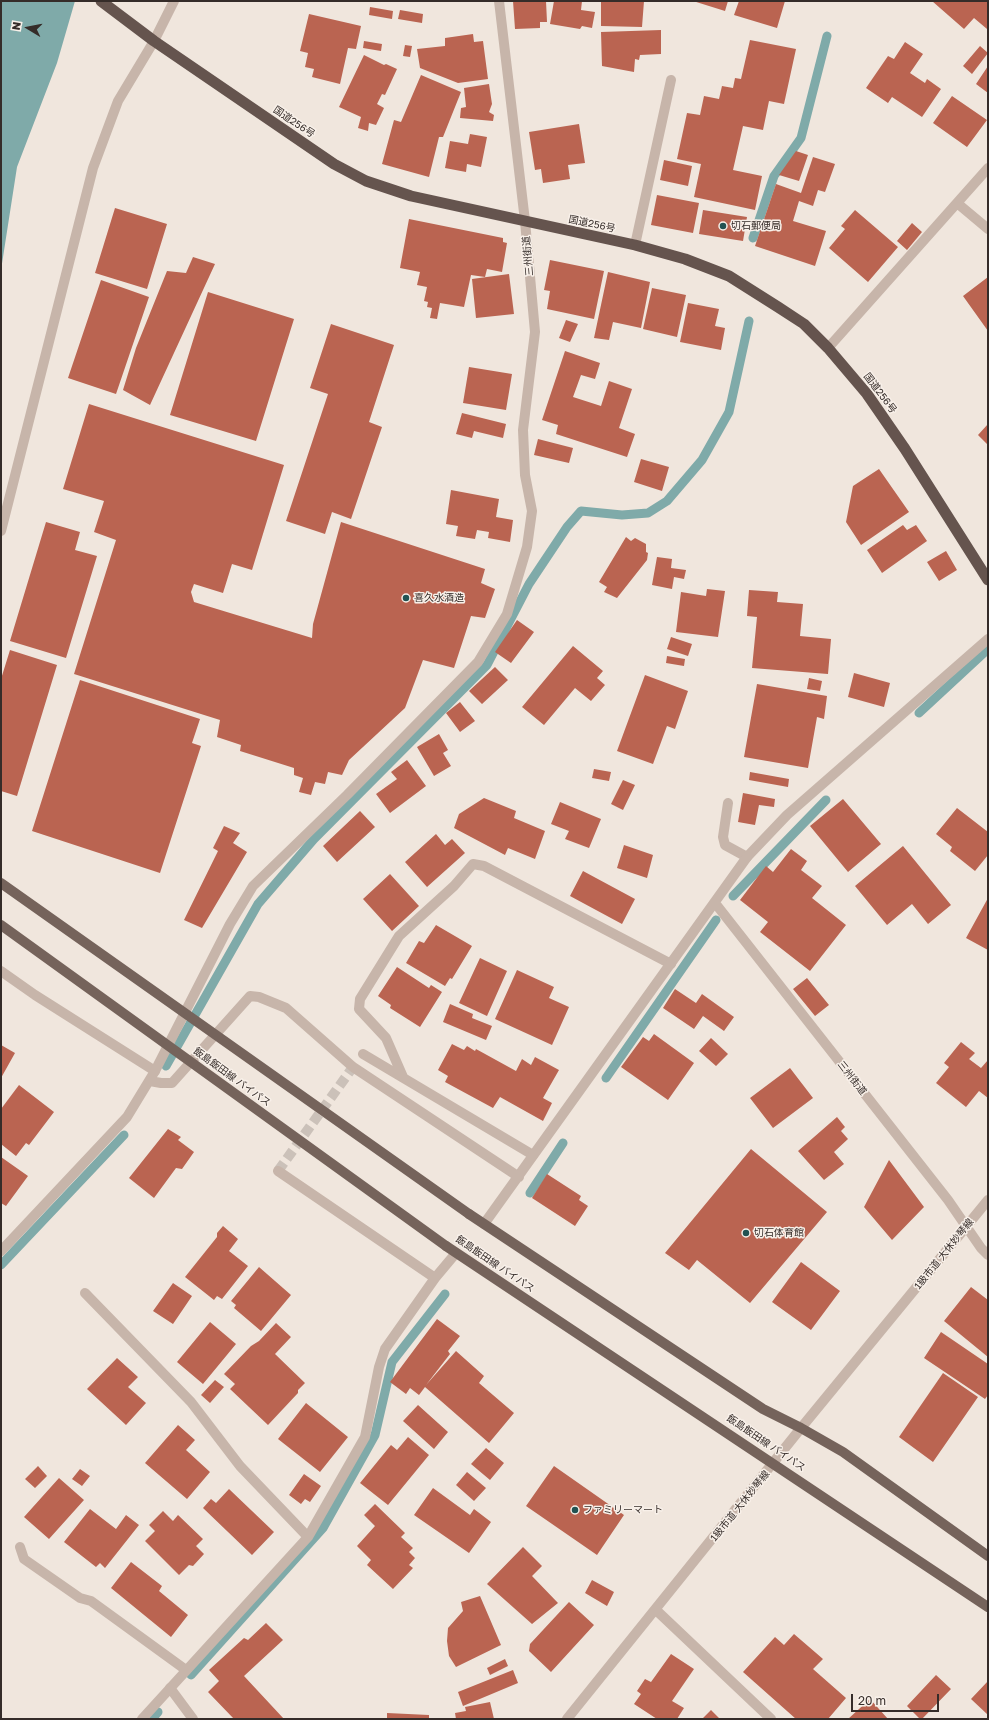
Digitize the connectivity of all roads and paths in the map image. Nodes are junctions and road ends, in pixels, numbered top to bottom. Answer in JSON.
{"nodes":[{"id":1,"x":101,"y":1,"type":"edge"},
{"id":2,"x":174,"y":1,"type":"edge"},
{"id":3,"x":499,"y":1,"type":"edge"},
{"id":4,"x":152,"y":39,"type":"junction"},
{"id":5,"x":671,"y":80,"type":"dead end"},
{"id":6,"x":988,"y":168,"type":"edge"},
{"id":7,"x":957,"y":203,"type":"junction"},
{"id":8,"x":525,"y":221,"type":"junction"},
{"id":9,"x":988,"y":229,"type":"edge"},
{"id":10,"x":635,"y":245,"type":"junction"},
{"id":11,"x":828,"y":348,"type":"junction"},
{"id":12,"x":1,"y":531,"type":"edge"},
{"id":13,"x":988,"y":580,"type":"edge"},
{"id":14,"x":988,"y":639,"type":"edge"},
{"id":15,"x":728,"y":803,"type":"dead end"},
{"id":16,"x":747,"y":857,"type":"junction"},
{"id":17,"x":1,"y":884,"type":"edge"},
{"id":18,"x":715,"y":903,"type":"junction"},
{"id":19,"x":1,"y":925,"type":"edge"},
{"id":20,"x":671,"y":964,"type":"junction"},
{"id":21,"x":1,"y":971,"type":"edge"},
{"id":22,"x":364,"y":1054,"type":"dead end"},
{"id":23,"x":155,"y":1071,"type":"junction"},
{"id":24,"x":403,"y":1077,"type":"junction"},
{"id":25,"x":150,"y":1081,"type":"junction"},
{"id":26,"x":533,"y":1155,"type":"junction"},
{"id":27,"x":278,"y":1172,"type":"dead end"},
{"id":28,"x":519,"y":1177,"type":"junction"},
{"id":29,"x":988,"y":1200,"type":"edge"},
{"id":30,"x":484,"y":1224,"type":"junction"},
{"id":31,"x":966,"y":1227,"type":"junction"},
{"id":32,"x":1,"y":1251,"type":"edge"},
{"id":33,"x":456,"y":1253,"type":"junction"},
{"id":34,"x":988,"y":1254,"type":"edge"},
{"id":35,"x":434,"y":1278,"type":"junction"},
{"id":36,"x":85,"y":1293,"type":"dead end"},
{"id":37,"x":801,"y":1428,"type":"junction"},
{"id":38,"x":774,"y":1463,"type":"junction"},
{"id":39,"x":308,"y":1537,"type":"junction"},
{"id":40,"x":20,"y":1547,"type":"dead end"},
{"id":41,"x":988,"y":1556,"type":"edge"},
{"id":42,"x":988,"y":1607,"type":"edge"},
{"id":43,"x":656,"y":1610,"type":"junction"},
{"id":44,"x":186,"y":1670,"type":"junction"},
{"id":45,"x":170,"y":1688,"type":"junction"},
{"id":46,"x":142,"y":1719,"type":"edge"},
{"id":47,"x":193,"y":1719,"type":"edge"},
{"id":48,"x":568,"y":1719,"type":"edge"},
{"id":49,"x":770,"y":1719,"type":"edge"}],
"edges":[{"from":1,"to":4,"type":"highway","name":"国道256号"},
{"from":2,"to":4,"type":"street"},
{"from":3,"to":8,"type":"street","name":"三州街道"},
{"from":4,"to":8,"type":"highway","name":"国道256号"},
{"from":4,"to":12,"type":"street"},
{"from":5,"to":10,"type":"street"},
{"from":6,"to":7,"type":"street"},
{"from":7,"to":9,"type":"street"},
{"from":7,"to":11,"type":"street"},
{"from":8,"to":10,"type":"highway","name":"国道256号"},
{"from":8,"to":23,"type":"street","name":"三州街道"},
{"from":10,"to":11,"type":"highway","name":"国道256号"},
{"from":11,"to":13,"type":"highway","name":"国道256号"},
{"from":14,"to":16,"type":"street"},
{"from":15,"to":16,"type":"street"},
{"from":16,"to":18,"type":"street"},
{"from":17,"to":30,"type":"main road","bridge":true},
{"from":18,"to":20,"type":"street"},
{"from":18,"to":31,"type":"street","name":"三州街道"},
{"from":19,"to":33,"type":"main road","name":"飯島飯田線 バイパス","bridge":true},
{"from":20,"to":24,"type":"street"},
{"from":20,"to":26,"type":"street"},
{"from":21,"to":23,"type":"street"},
{"from":22,"to":24,"type":"street"},
{"from":23,"to":25,"type":"street","name":"三州街道"},
{"from":24,"to":26,"type":"street"},
{"from":25,"to":28,"type":"street"},
{"from":25,"to":32,"type":"street","name":"三州街道"},
{"from":26,"to":28,"type":"street"},
{"from":27,"to":35,"type":"street"},
{"from":28,"to":30,"type":"street"},
{"from":29,"to":31,"type":"street","name":"1級市道 大休妙琴線"},
{"from":30,"to":37,"type":"main road"},
{"from":31,"to":34,"type":"street","name":"三州街道"},
{"from":31,"to":37,"type":"street","name":"1級市道 大休妙琴線"},
{"from":33,"to":35,"type":"street"},
{"from":33,"to":38,"type":"main road","name":"飯島飯田線 バイパス"},
{"from":35,"to":39,"type":"street"},
{"from":36,"to":39,"type":"street"},
{"from":37,"to":38,"type":"street","name":"1級市道 大休妙琴線"},
{"from":37,"to":41,"type":"main road"},
{"from":38,"to":42,"type":"main road","name":"飯島飯田線 バイパス"},
{"from":38,"to":43,"type":"street","name":"1級市道 大休妙琴線"},
{"from":39,"to":44,"type":"street"},
{"from":40,"to":44,"type":"street"},
{"from":43,"to":48,"type":"street","name":"1級市道 大休妙琴線"},
{"from":43,"to":49,"type":"street"},
{"from":44,"to":45,"type":"street"},
{"from":45,"to":46,"type":"street"},
{"from":45,"to":47,"type":"street"}]}
